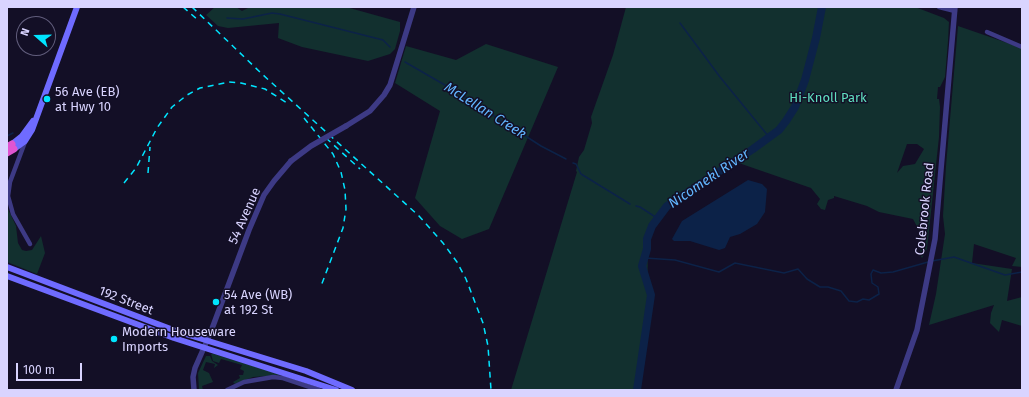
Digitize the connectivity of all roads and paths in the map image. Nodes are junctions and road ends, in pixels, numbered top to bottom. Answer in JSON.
{"nodes":[{"id":1,"x":77,"y":7,"type":"edge"},
{"id":2,"x":414,"y":7,"type":"edge"},
{"id":3,"x":939,"y":7,"type":"edge"},
{"id":4,"x":955,"y":9,"type":"edge"},
{"id":5,"x":987,"y":32,"type":"dead end"},
{"id":6,"x":1022,"y":46,"type":"edge"},
{"id":7,"x":35,"y":118,"type":"junction"},
{"id":8,"x":27,"y":138,"type":"junction"},
{"id":9,"x":11,"y":147,"type":"edge"},
{"id":10,"x":7,"y":153,"type":"edge"},
{"id":11,"x":16,"y":165,"type":"junction"},
{"id":12,"x":30,"y":244,"type":"dead end"},
{"id":13,"x":7,"y":267,"type":"edge"},
{"id":14,"x":7,"y":276,"type":"edge"},
{"id":15,"x":205,"y":344,"type":"junction"},
{"id":16,"x":271,"y":368,"type":"junction"},
{"id":17,"x":306,"y":371,"type":"junction"},
{"id":18,"x":194,"y":390,"type":"edge"},
{"id":19,"x":227,"y":390,"type":"edge"},
{"id":20,"x":318,"y":390,"type":"edge"},
{"id":21,"x":336,"y":390,"type":"edge"},
{"id":22,"x":352,"y":390,"type":"edge"},
{"id":23,"x":896,"y":390,"type":"edge"}],
"edges":[{"from":1,"to":7,"type":"main road"},
{"from":2,"to":15,"type":"street","name":"54 Avenue","bridge":true},
{"from":3,"to":4,"type":"street"},
{"from":4,"to":23,"type":"street","name":"Colebrook Road"},
{"from":5,"to":6,"type":"street"},
{"from":7,"to":8,"type":"main road"},
{"from":7,"to":9,"type":"main road"},
{"from":8,"to":9,"type":"main road"},
{"from":8,"to":11,"type":"street"},
{"from":9,"to":10,"type":"highway"},
{"from":9,"to":11,"type":"street"},
{"from":11,"to":12,"type":"street"},
{"from":13,"to":15,"type":"main road","name":"192 Street"},
{"from":14,"to":15,"type":"main road","name":"192 Street"},
{"from":15,"to":16,"type":"main road","name":"192 Street"},
{"from":15,"to":17,"type":"main road","name":"192 Street"},
{"from":15,"to":18,"type":"street","name":"54 Avenue"},
{"from":16,"to":17,"type":"main road"},
{"from":16,"to":21,"type":"main road","name":"192 Street"},
{"from":17,"to":22,"type":"main road","name":"192 Street"},
{"from":19,"to":20,"type":"street"}]}
